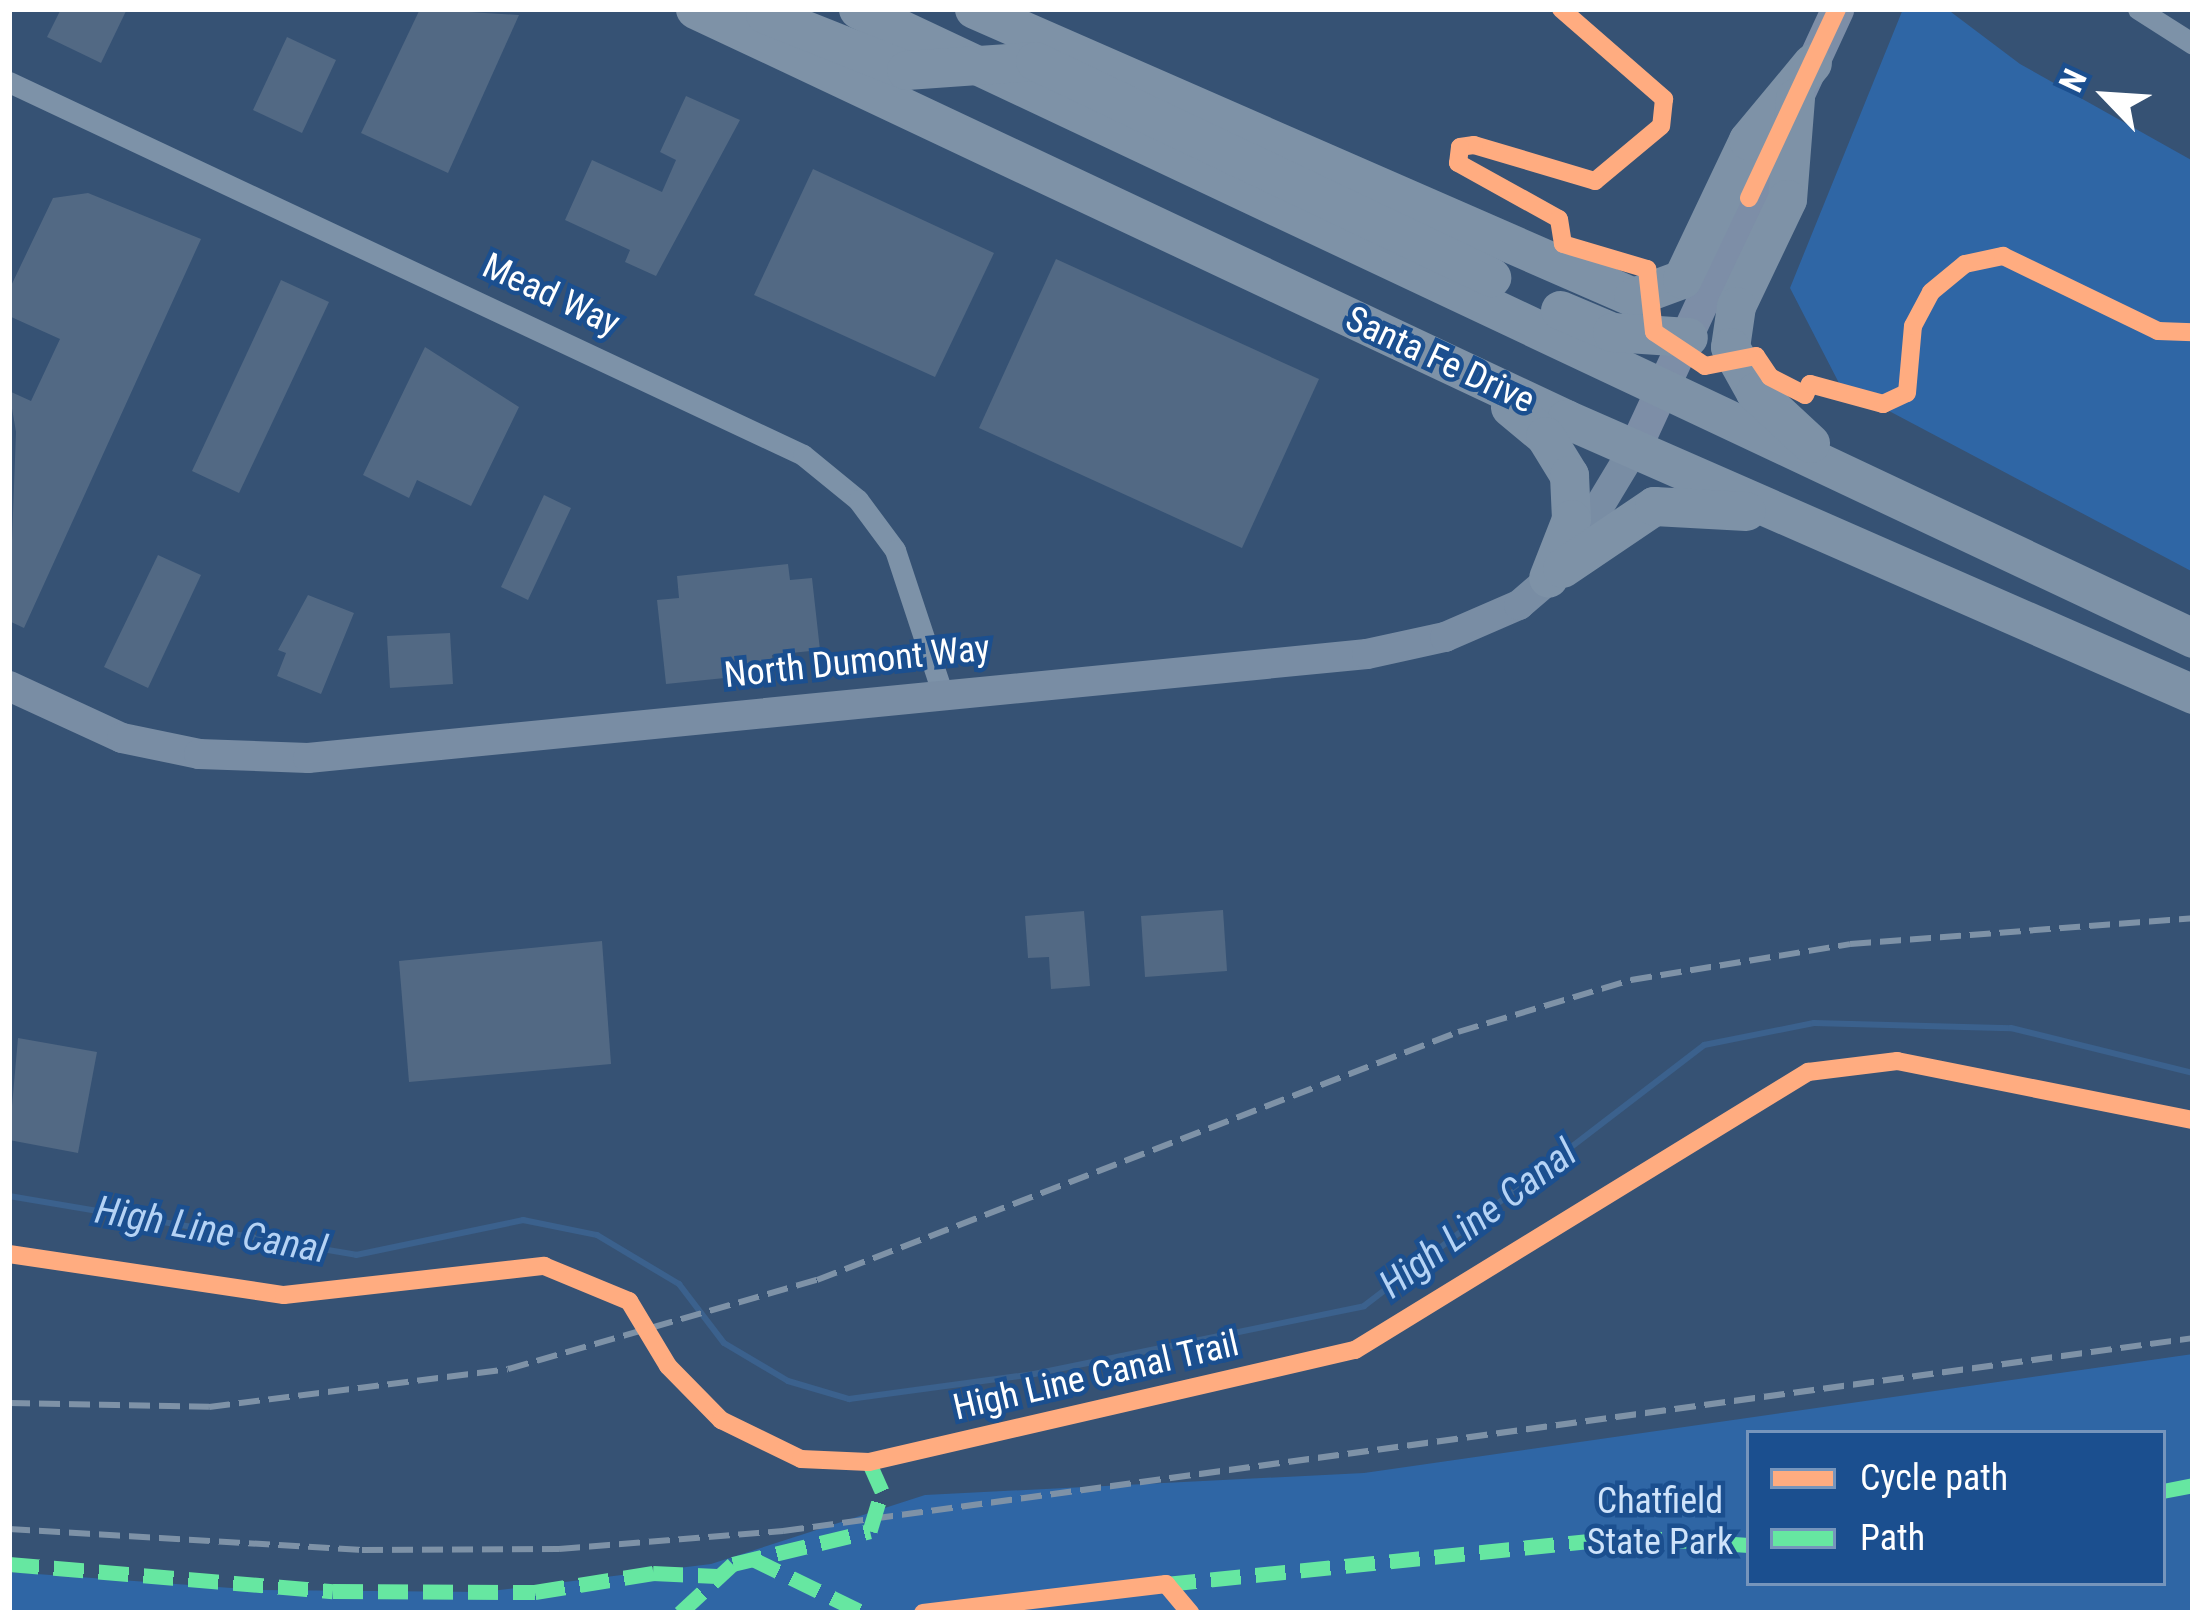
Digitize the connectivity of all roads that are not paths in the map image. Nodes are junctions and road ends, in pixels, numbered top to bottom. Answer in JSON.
{"nodes":[{"id":1,"x":695,"y":9,"type":"edge"},
{"id":2,"x":754,"y":9,"type":"edge"},
{"id":3,"x":858,"y":9,"type":"edge"},
{"id":4,"x":974,"y":9,"type":"edge"},
{"id":5,"x":1837,"y":9,"type":"edge"},
{"id":6,"x":2138,"y":9,"type":"edge"},
{"id":7,"x":2193,"y":44,"type":"edge"},
{"id":8,"x":968,"y":64,"type":"junction"},
{"id":9,"x":1804,"y":80,"type":"junction"},
{"id":10,"x":9,"y":82,"type":"edge"},
{"id":11,"x":1688,"y":337,"type":"junction"},
{"id":12,"x":1464,"y":370,"type":"junction"},
{"id":13,"x":1664,"y":388,"type":"junction"},
{"id":14,"x":1635,"y":447,"type":"junction"},
{"id":15,"x":1846,"y":474,"type":"junction"},
{"id":16,"x":1832,"y":533,"type":"junction"},
{"id":17,"x":1553,"y":577,"type":"junction"},
{"id":18,"x":2193,"y":638,"type":"edge"},
{"id":19,"x":9,"y":686,"type":"edge"},
{"id":20,"x":942,"y":692,"type":"junction"},
{"id":21,"x":2193,"y":694,"type":"edge"}],
"edges":[{"from":1,"to":12,"type":"highway","name":"Santa Fe Drive"},
{"from":2,"to":8,"type":"highway"},
{"from":3,"to":8,"type":"highway","name":"Santa Fe Drive"},
{"from":4,"to":9,"type":"highway"},
{"from":5,"to":9,"type":"main road"},
{"from":6,"to":7,"type":"street"},
{"from":8,"to":11,"type":"highway"},
{"from":8,"to":13,"type":"highway","name":"Santa Fe Drive"},
{"from":9,"to":11,"type":"main road"},
{"from":9,"to":15,"type":"highway"},
{"from":10,"to":20,"type":"street","name":"Mead Way"},
{"from":11,"to":13,"type":"main road"},
{"from":12,"to":14,"type":"highway","name":"Santa Fe Drive"},
{"from":12,"to":17,"type":"highway"},
{"from":13,"to":14,"type":"main road"},
{"from":13,"to":15,"type":"highway","name":"Santa Fe Drive"},
{"from":14,"to":16,"type":"highway","name":"Santa Fe Drive"},
{"from":14,"to":17,"type":"street","name":"North Dumont Way"},
{"from":15,"to":18,"type":"highway","name":"Santa Fe Drive"},
{"from":16,"to":17,"type":"highway"},
{"from":16,"to":21,"type":"highway","name":"Santa Fe Drive"},
{"from":17,"to":20,"type":"street","name":"North Dumont Way"},
{"from":19,"to":20,"type":"street","name":"North Dumont Way"}]}
